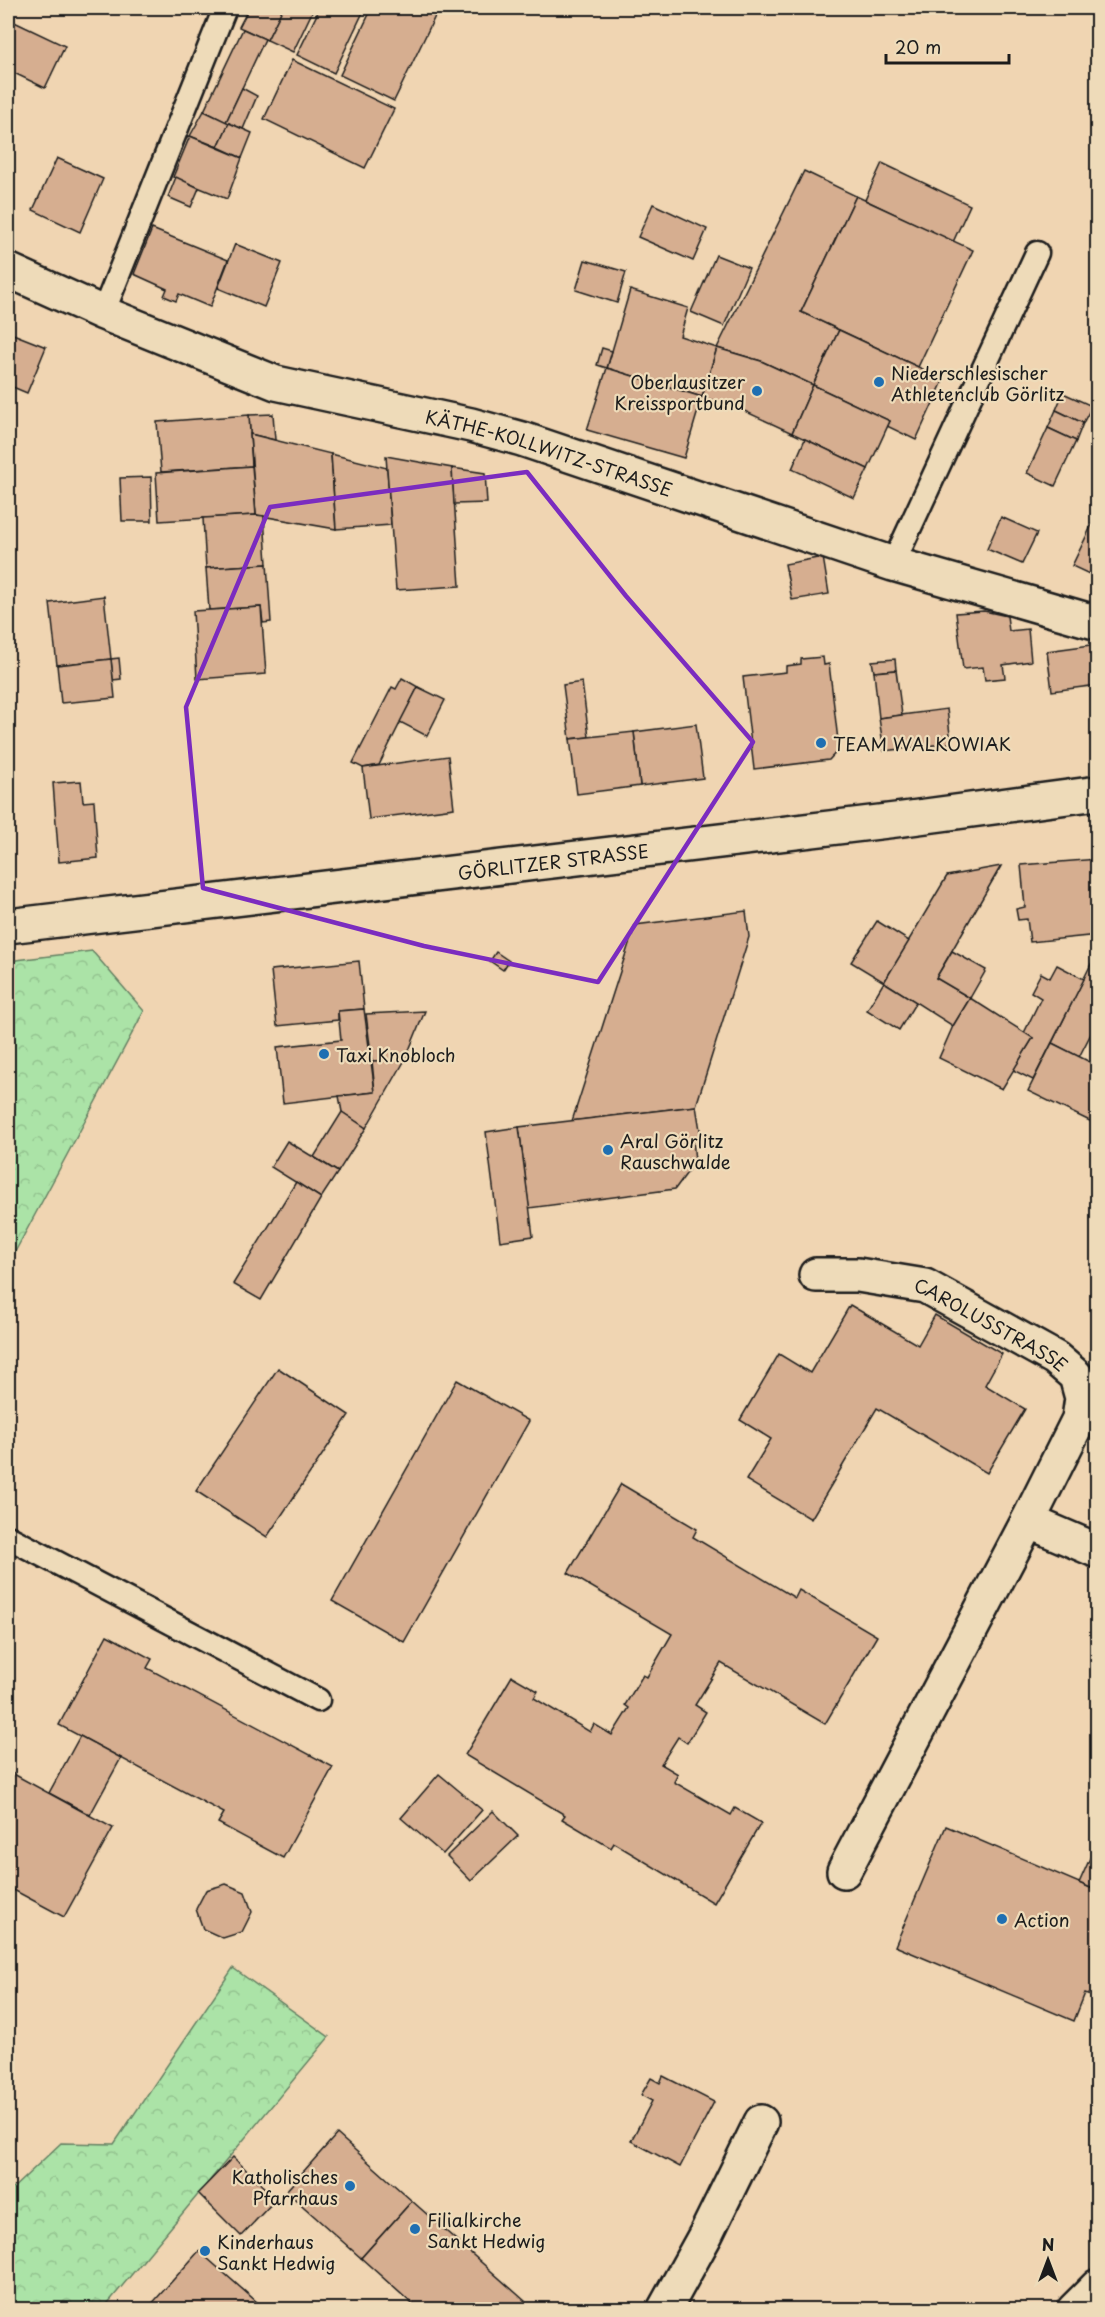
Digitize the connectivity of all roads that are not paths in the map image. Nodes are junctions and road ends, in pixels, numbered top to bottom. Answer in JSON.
{"nodes":[{"id":1,"x":225,"y":8,"type":"edge"},
{"id":2,"x":1037,"y":253,"type":"dead end"},
{"id":3,"x":8,"y":270,"type":"edge"},
{"id":4,"x":103,"y":313,"type":"junction"},
{"id":5,"x":893,"y":564,"type":"junction"},
{"id":6,"x":1098,"y":623,"type":"edge"},
{"id":7,"x":1098,"y":793,"type":"edge"},
{"id":8,"x":8,"y":926,"type":"edge"},
{"id":9,"x":816,"y":1275,"type":"dead end"},
{"id":10,"x":1028,"y":1521,"type":"junction"},
{"id":11,"x":8,"y":1536,"type":"edge"},
{"id":12,"x":1098,"y":1551,"type":"edge"},
{"id":13,"x":318,"y":1700,"type":"dead end"},
{"id":14,"x":844,"y":1871,"type":"dead end"},
{"id":15,"x":761,"y":2122,"type":"dead end"},
{"id":16,"x":1098,"y":2286,"type":"edge"},
{"id":17,"x":664,"y":2310,"type":"edge"},
{"id":18,"x":1074,"y":2310,"type":"edge"}],
"edges":[{"from":1,"to":4,"type":"lane"},
{"from":2,"to":5,"type":"lane"},
{"from":3,"to":4,"type":"street","name":"KÄTHE-KOLLWITZ-STRASSE"},
{"from":4,"to":5,"type":"street","name":"KÄTHE-KOLLWITZ-STRASSE"},
{"from":5,"to":6,"type":"street","name":"KÄTHE-KOLLWITZ-STRASSE"},
{"from":7,"to":8,"type":"street","name":"GÖRLITZER STRASSE"},
{"from":9,"to":10,"type":"street","name":"CAROLUSSTRASSE"},
{"from":10,"to":12,"type":"street"},
{"from":10,"to":14,"type":"street","name":"CAROLUSSTRASSE"},
{"from":11,"to":13,"type":"lane"},
{"from":15,"to":17,"type":"street"},
{"from":16,"to":18,"type":"street"}]}
